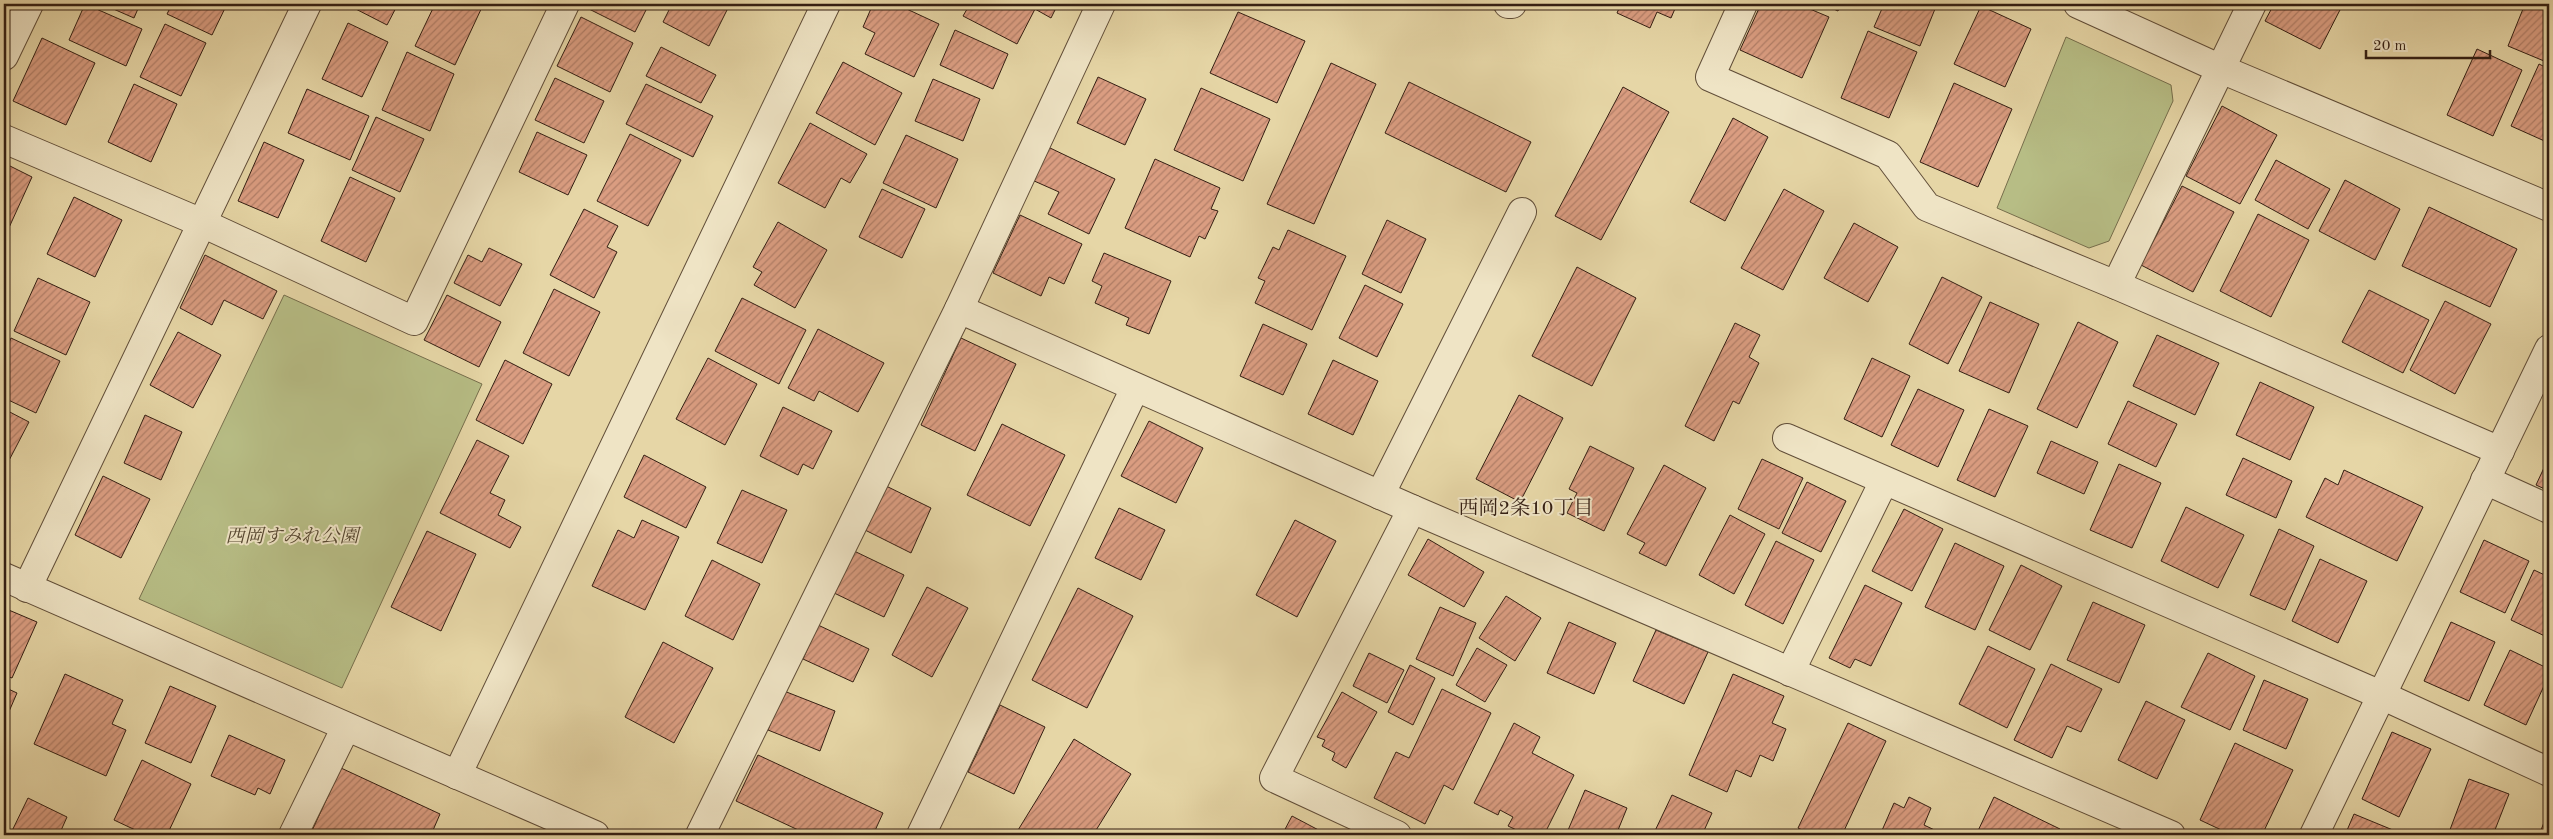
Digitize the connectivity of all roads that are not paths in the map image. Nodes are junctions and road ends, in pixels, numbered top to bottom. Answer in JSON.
{"nodes":[{"id":1,"x":29,"y":4,"type":"edge"},
{"id":2,"x":307,"y":4,"type":"edge"},
{"id":3,"x":565,"y":4,"type":"edge"},
{"id":4,"x":826,"y":4,"type":"edge"},
{"id":5,"x":1101,"y":4,"type":"edge"},
{"id":6,"x":1508,"y":4,"type":"edge"},
{"id":7,"x":1512,"y":4,"type":"edge"},
{"id":8,"x":1743,"y":4,"type":"edge"},
{"id":9,"x":2078,"y":4,"type":"edge"},
{"id":10,"x":2252,"y":4,"type":"edge"},
{"id":11,"x":4,"y":56,"type":"edge"},
{"id":12,"x":2221,"y":69,"type":"junction"},
{"id":13,"x":4,"y":139,"type":"edge"},
{"id":14,"x":2549,"y":206,"type":"edge"},
{"id":15,"x":1522,"y":212,"type":"dead end"},
{"id":16,"x":202,"y":223,"type":"junction"},
{"id":17,"x":2116,"y":286,"type":"junction"},
{"id":18,"x":959,"y":309,"type":"junction"},
{"id":19,"x":2549,"y":349,"type":"edge"},
{"id":20,"x":1135,"y":388,"type":"junction"},
{"id":21,"x":1787,"y":438,"type":"dead end"},
{"id":22,"x":2500,"y":450,"type":"junction"},
{"id":23,"x":2485,"y":480,"type":"junction"},
{"id":24,"x":1884,"y":481,"type":"junction"},
{"id":25,"x":1380,"y":495,"type":"junction"},
{"id":26,"x":1412,"y":509,"type":"junction"},
{"id":27,"x":2549,"y":509,"type":"edge"},
{"id":28,"x":16,"y":582,"type":"edge"},
{"id":29,"x":1790,"y":672,"type":"junction"},
{"id":30,"x":2381,"y":696,"type":"junction"},
{"id":31,"x":346,"y":727,"type":"junction"},
{"id":32,"x":2549,"y":772,"type":"edge"},
{"id":33,"x":457,"y":775,"type":"junction"},
{"id":34,"x":293,"y":835,"type":"edge"},
{"id":35,"x":596,"y":835,"type":"edge"},
{"id":36,"x":700,"y":835,"type":"edge"},
{"id":37,"x":921,"y":835,"type":"edge"},
{"id":38,"x":1397,"y":835,"type":"edge"},
{"id":39,"x":2171,"y":835,"type":"edge"},
{"id":40,"x":2314,"y":835,"type":"edge"}],
"edges":[{"from":1,"to":11,"type":"street"},
{"from":2,"to":16,"type":"street"},
{"from":3,"to":16,"type":"street"},
{"from":4,"to":33,"type":"street"},
{"from":5,"to":18,"type":"street"},
{"from":6,"to":7,"type":"street"},
{"from":8,"to":17,"type":"street"},
{"from":9,"to":12,"type":"street"},
{"from":10,"to":12,"type":"street"},
{"from":12,"to":14,"type":"street"},
{"from":12,"to":17,"type":"street"},
{"from":13,"to":16,"type":"street"},
{"from":15,"to":25,"type":"street"},
{"from":16,"to":28,"type":"street"},
{"from":17,"to":22,"type":"street"},
{"from":18,"to":20,"type":"street"},
{"from":18,"to":36,"type":"street"},
{"from":19,"to":22,"type":"street"},
{"from":20,"to":25,"type":"street"},
{"from":20,"to":37,"type":"street"},
{"from":21,"to":24,"type":"street"},
{"from":22,"to":23,"type":"street"},
{"from":23,"to":27,"type":"street"},
{"from":23,"to":30,"type":"street"},
{"from":24,"to":29,"type":"street"},
{"from":24,"to":30,"type":"street"},
{"from":25,"to":26,"type":"street"},
{"from":26,"to":29,"type":"street"},
{"from":26,"to":38,"type":"street"},
{"from":28,"to":31,"type":"street"},
{"from":29,"to":39,"type":"street"},
{"from":30,"to":32,"type":"street"},
{"from":30,"to":40,"type":"street"},
{"from":31,"to":33,"type":"street"},
{"from":31,"to":34,"type":"street"},
{"from":33,"to":35,"type":"street"}]}
